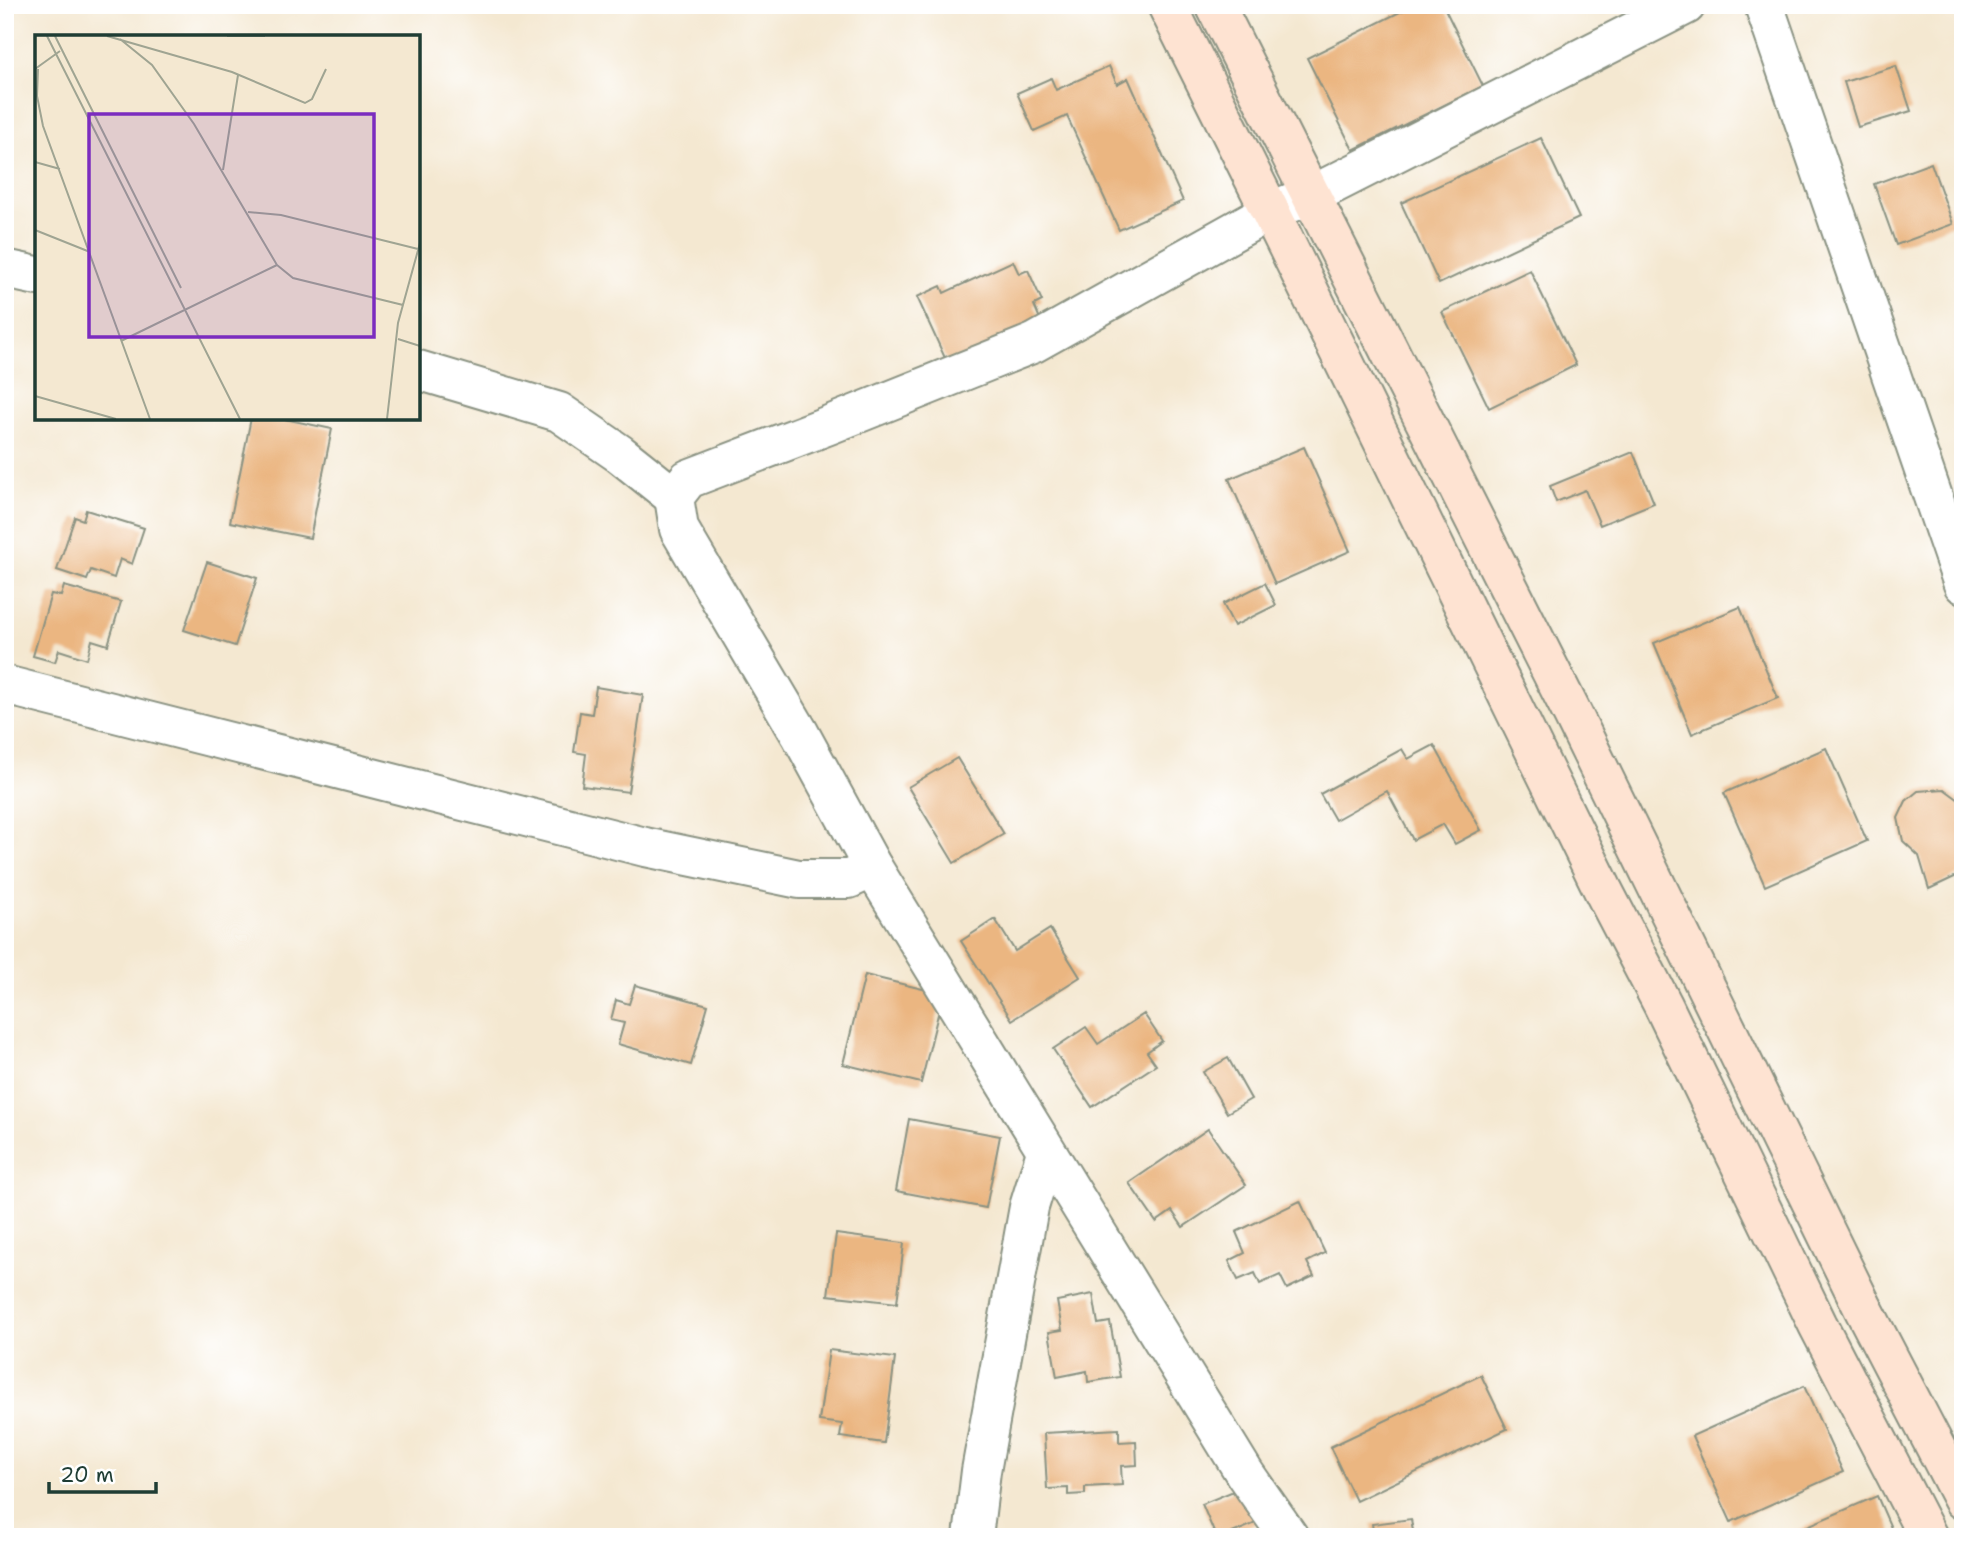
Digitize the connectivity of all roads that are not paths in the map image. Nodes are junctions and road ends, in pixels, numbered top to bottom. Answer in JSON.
{"nodes":[{"id":1,"x":1167,"y":5,"type":"edge"},
{"id":2,"x":1214,"y":5,"type":"edge"},
{"id":3,"x":1686,"y":5,"type":"edge"},
{"id":4,"x":1764,"y":5,"type":"edge"},
{"id":5,"x":1312,"y":195,"type":"junction"},
{"id":6,"x":1270,"y":211,"type":"junction"},
{"id":7,"x":5,"y":269,"type":"edge"},
{"id":8,"x":35,"y":276,"type":"edge"},
{"id":9,"x":420,"y":371,"type":"edge"},
{"id":10,"x":674,"y":497,"type":"junction"},
{"id":11,"x":1963,"y":584,"type":"edge"},
{"id":12,"x":5,"y":685,"type":"edge"},
{"id":13,"x":873,"y":868,"type":"junction"},
{"id":14,"x":1704,"y":985,"type":"junction"},
{"id":15,"x":1663,"y":1006,"type":"junction"},
{"id":16,"x":1046,"y":1152,"type":"junction"},
{"id":17,"x":1863,"y":1308,"type":"junction"},
{"id":18,"x":1818,"y":1325,"type":"junction"},
{"id":19,"x":1963,"y":1500,"type":"edge"},
{"id":20,"x":973,"y":1537,"type":"edge"},
{"id":21,"x":1289,"y":1537,"type":"edge"},
{"id":22,"x":1928,"y":1537,"type":"edge"}],
"edges":[{"from":1,"to":6,"type":"main road"},
{"from":2,"to":5,"type":"main road"},
{"from":3,"to":5,"type":"street"},
{"from":4,"to":11,"type":"street"},
{"from":5,"to":6,"type":"street"},
{"from":5,"to":14,"type":"main road"},
{"from":6,"to":10,"type":"street"},
{"from":6,"to":15,"type":"main road"},
{"from":7,"to":8,"type":"street"},
{"from":9,"to":10,"type":"street"},
{"from":10,"to":13,"type":"street"},
{"from":12,"to":13,"type":"street"},
{"from":13,"to":16,"type":"street"},
{"from":14,"to":15,"type":"main road"},
{"from":14,"to":17,"type":"main road"},
{"from":15,"to":18,"type":"main road"},
{"from":16,"to":20,"type":"street"},
{"from":16,"to":21,"type":"street"},
{"from":17,"to":18,"type":"main road"},
{"from":17,"to":19,"type":"main road"},
{"from":18,"to":22,"type":"main road"}]}
